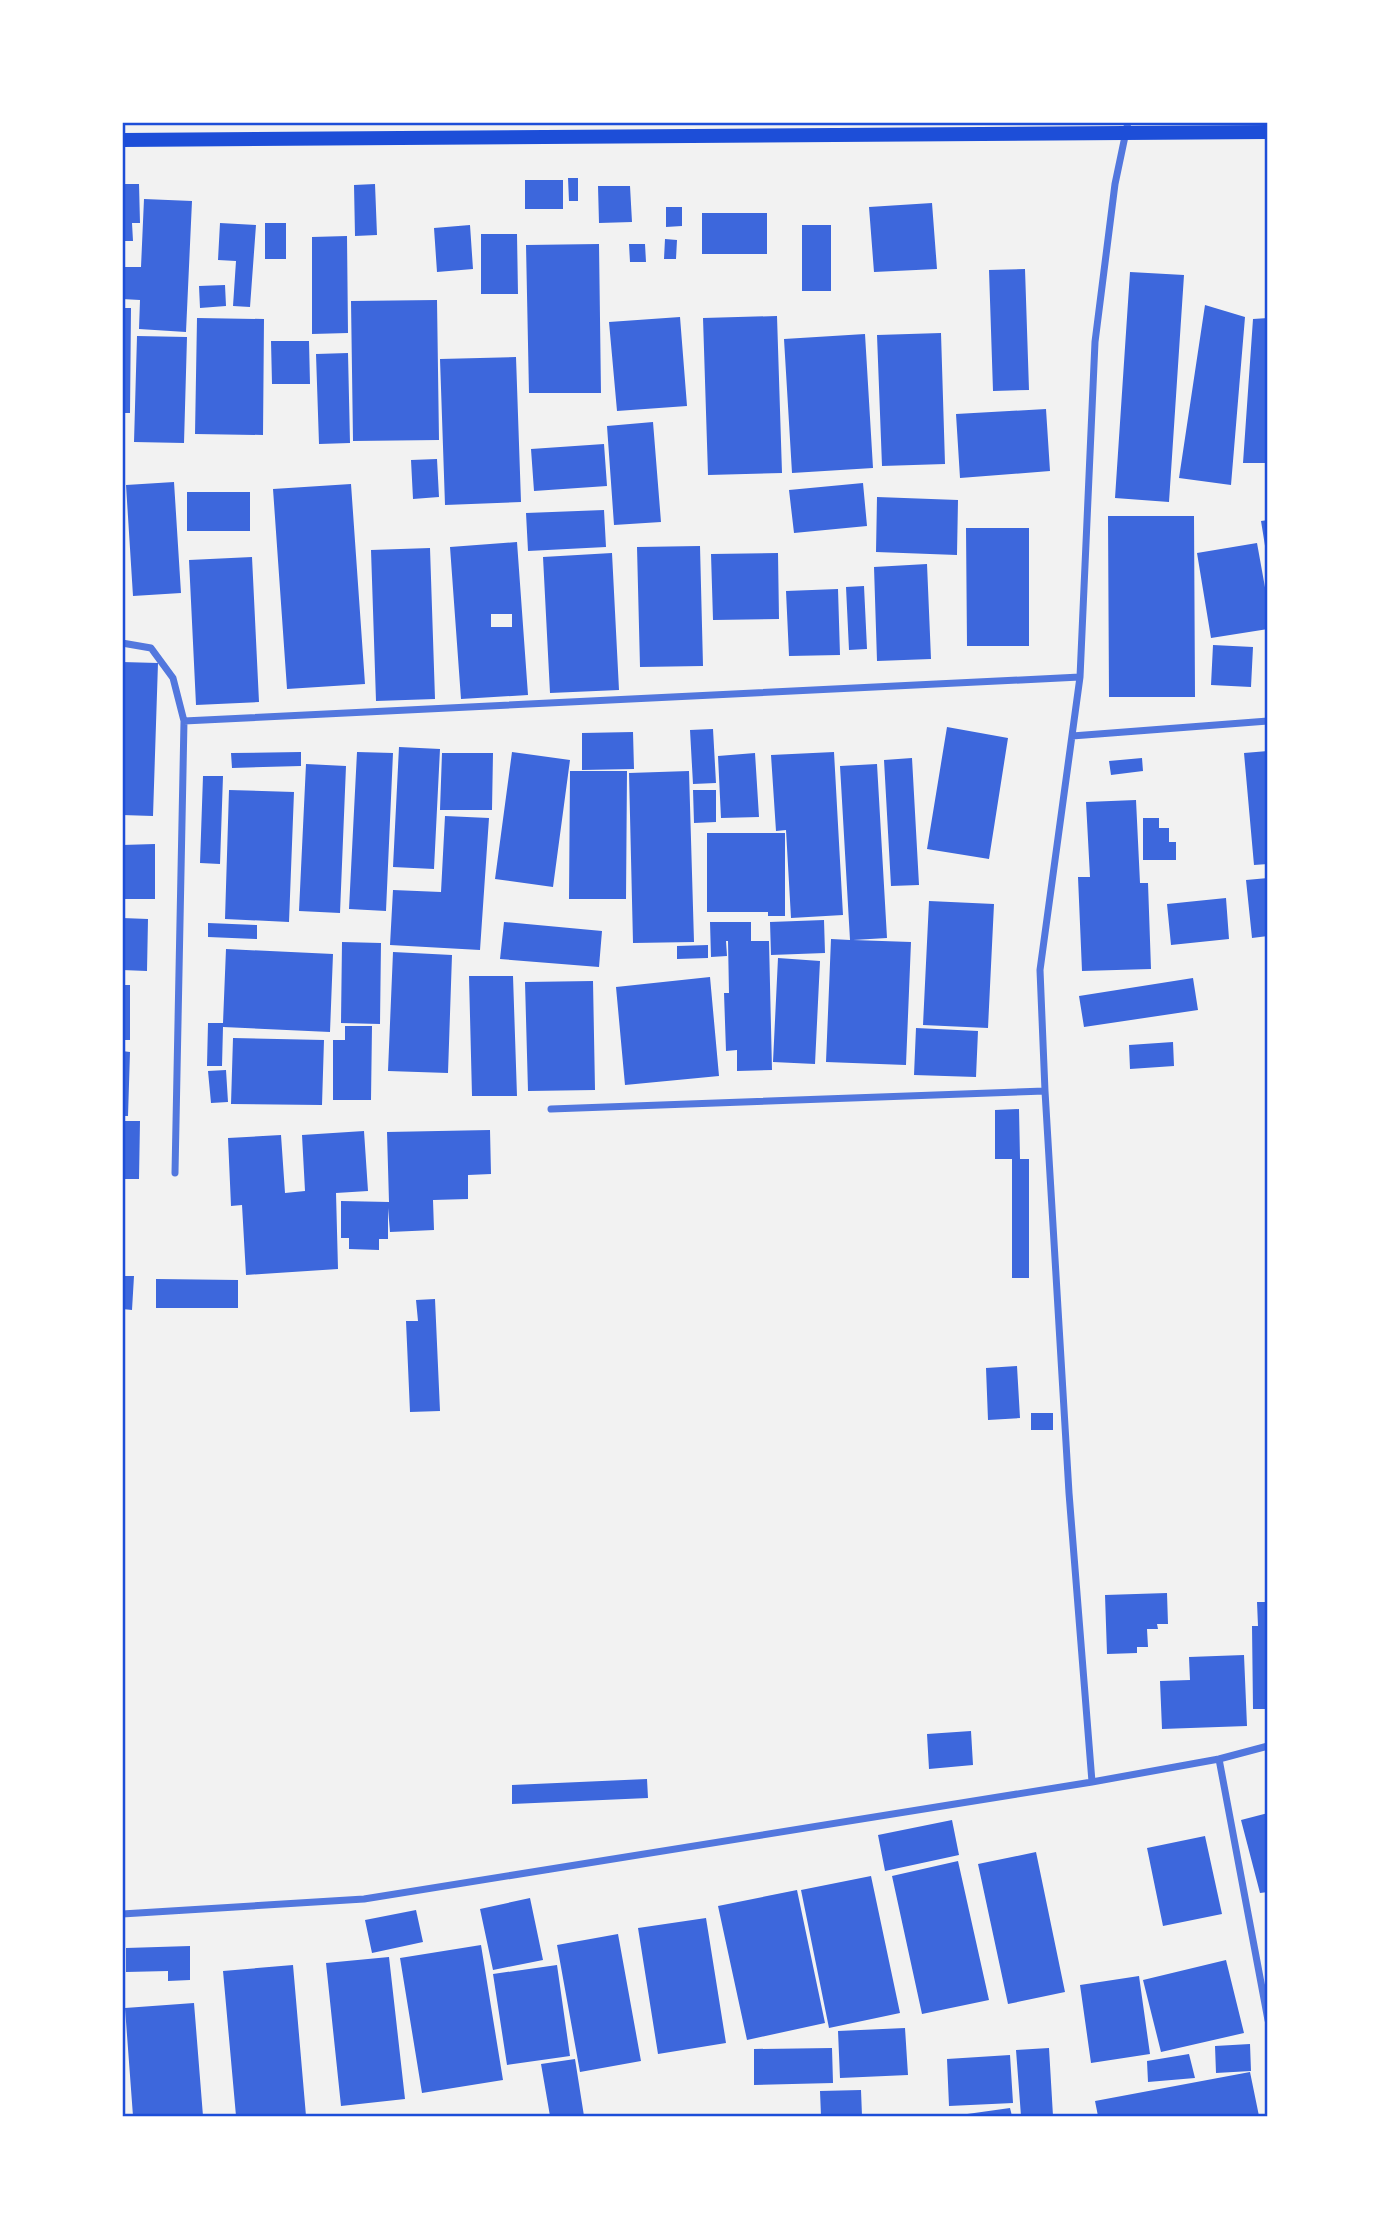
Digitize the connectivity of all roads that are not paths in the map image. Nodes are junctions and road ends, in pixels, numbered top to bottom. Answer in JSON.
{"nodes":[{"id":1,"x":1127,"y":128,"type":"edge"},
{"id":2,"x":1268,"y":132,"type":"edge"},
{"id":3,"x":122,"y":140,"type":"edge"},
{"id":4,"x":122,"y":643,"type":"edge"},
{"id":5,"x":1080,"y":677,"type":"junction"},
{"id":6,"x":184,"y":721,"type":"junction"},
{"id":7,"x":1268,"y":721,"type":"edge"},
{"id":8,"x":1072,"y":736,"type":"junction"},
{"id":9,"x":1045,"y":1091,"type":"junction"},
{"id":10,"x":551,"y":1109,"type":"dead end"},
{"id":11,"x":175,"y":1173,"type":"dead end"},
{"id":12,"x":1268,"y":1746,"type":"edge"},
{"id":13,"x":1219,"y":1759,"type":"junction"},
{"id":14,"x":1092,"y":1782,"type":"junction"},
{"id":15,"x":122,"y":1914,"type":"edge"},
{"id":16,"x":1268,"y":2020,"type":"edge"}],
"edges":[{"from":1,"to":2,"type":"main road"},
{"from":1,"to":3,"type":"main road"},
{"from":1,"to":5,"type":"street"},
{"from":4,"to":6,"type":"street"},
{"from":5,"to":6,"type":"street"},
{"from":5,"to":8,"type":"street"},
{"from":6,"to":11,"type":"street"},
{"from":7,"to":8,"type":"street"},
{"from":8,"to":9,"type":"street"},
{"from":9,"to":10,"type":"street"},
{"from":9,"to":14,"type":"street"},
{"from":12,"to":13,"type":"street"},
{"from":13,"to":14,"type":"street"},
{"from":13,"to":16,"type":"street"},
{"from":14,"to":15,"type":"street"}]}
